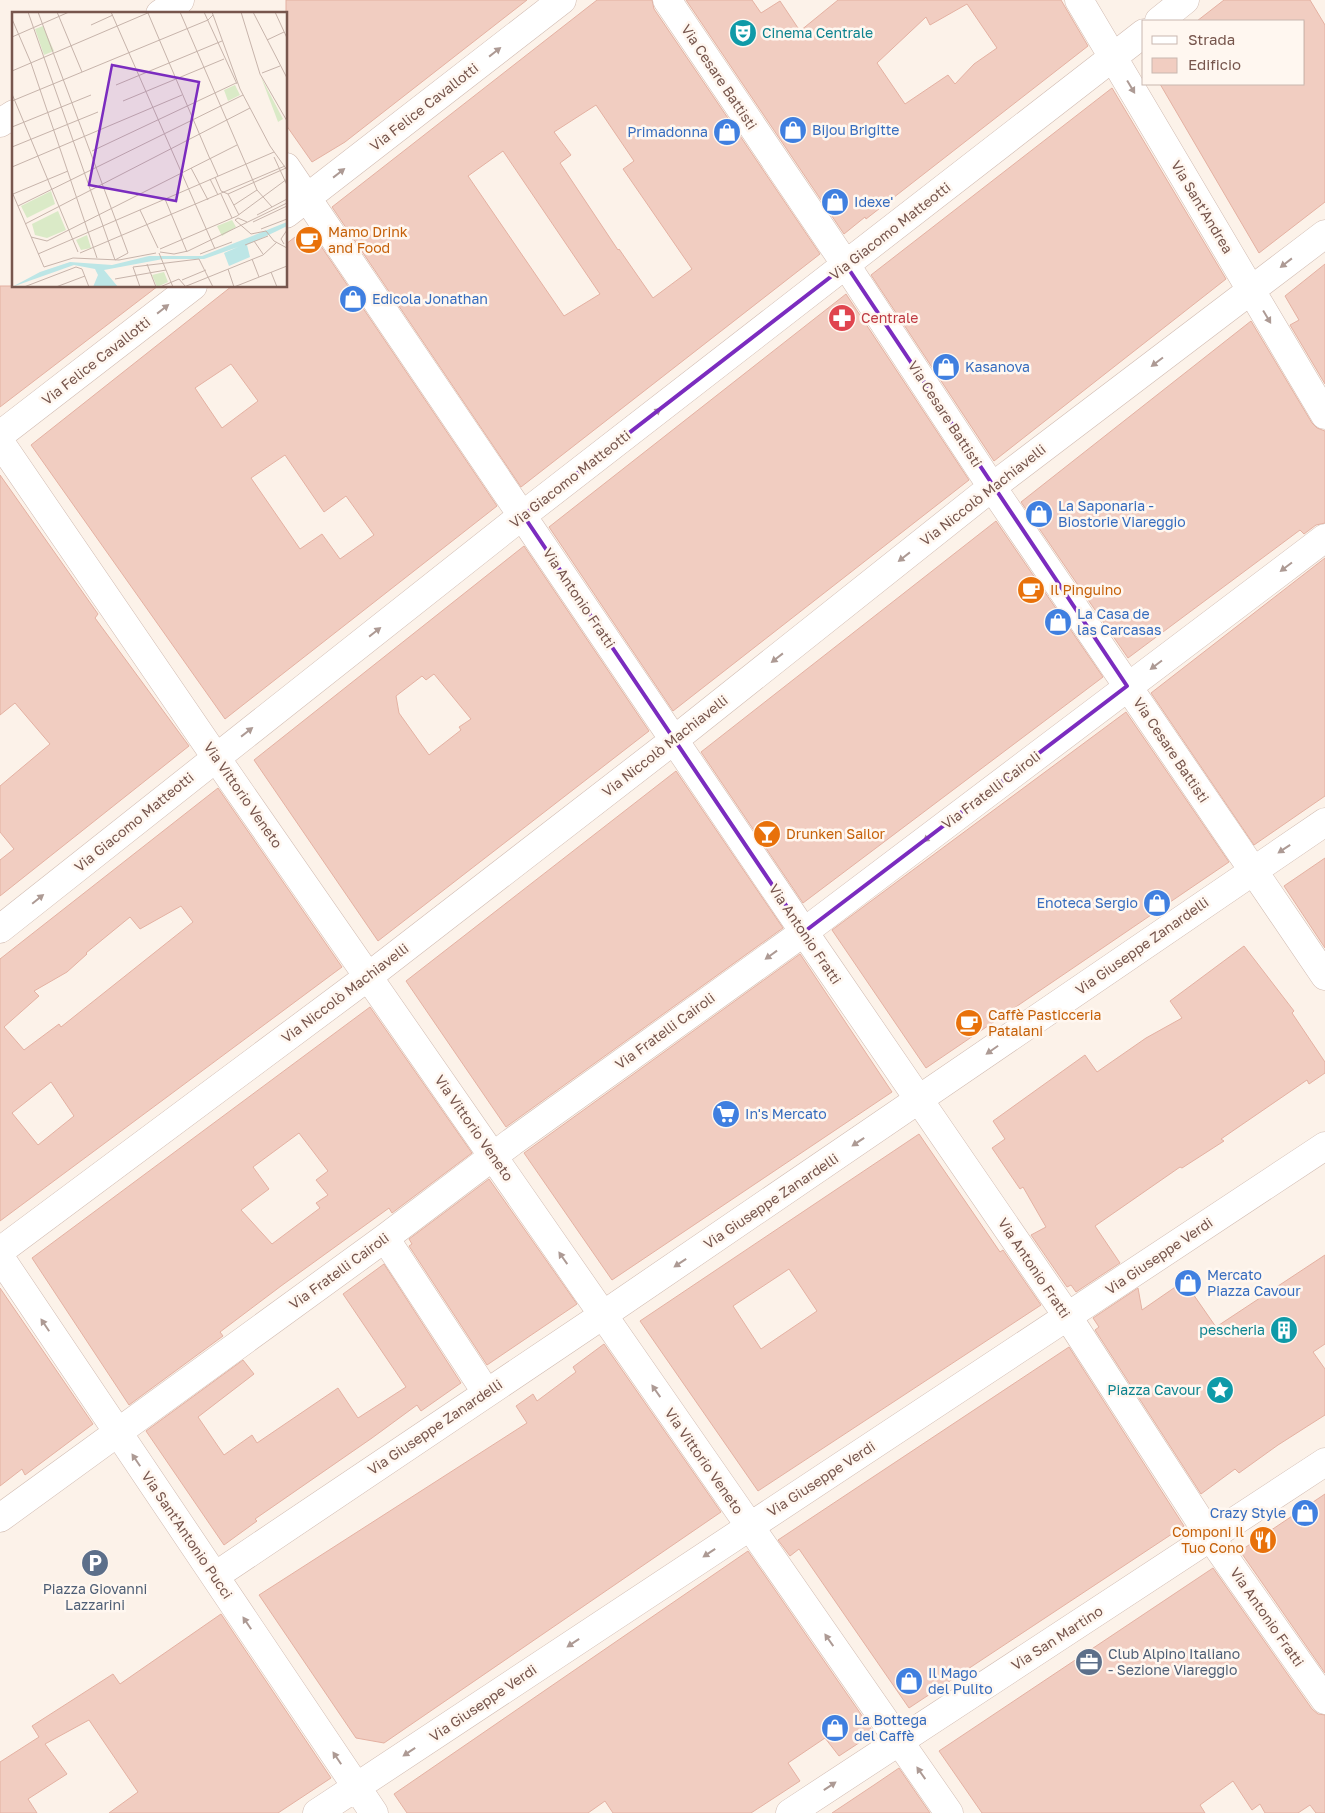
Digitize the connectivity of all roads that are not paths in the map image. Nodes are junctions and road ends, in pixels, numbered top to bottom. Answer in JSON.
{"nodes":[{"id":1,"x":562,"y":0,"type":"edge"},
{"id":2,"x":667,"y":0,"type":"edge"},
{"id":3,"x":1079,"y":0,"type":"edge"},
{"id":4,"x":1186,"y":0,"type":"edge"},
{"id":5,"x":1160,"y":20,"type":"edge"},
{"id":6,"x":1142,"y":35,"type":"edge"},
{"id":7,"x":1113,"y":57,"type":"junction"},
{"id":8,"x":12,"y":115,"type":"edge"},
{"id":9,"x":0,"y":123,"type":"edge"},
{"id":10,"x":288,"y":174,"type":"edge"},
{"id":11,"x":297,"y":206,"type":"edge"},
{"id":12,"x":1325,"y":234,"type":"edge"},
{"id":13,"x":846,"y":265,"type":"junction"},
{"id":14,"x":190,"y":288,"type":"edge"},
{"id":15,"x":1251,"y":291,"type":"junction"},
{"id":16,"x":1325,"y":415,"type":"edge"},
{"id":17,"x":0,"y":435,"type":"edge"},
{"id":18,"x":0,"y":442,"type":"edge"},
{"id":19,"x":992,"y":487,"type":"junction"},
{"id":20,"x":523,"y":515,"type":"junction"},
{"id":21,"x":1325,"y":538,"type":"edge"},
{"id":22,"x":1127,"y":686,"type":"junction"},
{"id":23,"x":674,"y":740,"type":"junction"},
{"id":24,"x":216,"y":757,"type":"junction"},
{"id":25,"x":1325,"y":822,"type":"edge"},
{"id":26,"x":1253,"y":870,"type":"junction"},
{"id":27,"x":0,"y":929,"type":"edge"},
{"id":28,"x":804,"y":932,"type":"junction"},
{"id":29,"x":369,"y":976,"type":"junction"},
{"id":30,"x":1325,"y":976,"type":"edge"},
{"id":31,"x":920,"y":1100,"type":"junction"},
{"id":32,"x":1325,"y":1146,"type":"edge"},
{"id":33,"x":493,"y":1156,"type":"junction"},
{"id":34,"x":385,"y":1238,"type":"junction"},
{"id":35,"x":0,"y":1251,"type":"edge"},
{"id":36,"x":0,"y":1258,"type":"edge"},
{"id":37,"x":603,"y":1315,"type":"junction"},
{"id":38,"x":1068,"y":1318,"type":"junction"},
{"id":39,"x":486,"y":1392,"type":"junction"},
{"id":40,"x":117,"y":1433,"type":"junction"},
{"id":41,"x":1325,"y":1462,"type":"edge"},
{"id":42,"x":0,"y":1518,"type":"edge"},
{"id":43,"x":749,"y":1526,"type":"junction"},
{"id":44,"x":1211,"y":1538,"type":"junction"},
{"id":45,"x":215,"y":1576,"type":"junction"},
{"id":46,"x":1325,"y":1700,"type":"edge"},
{"id":47,"x":899,"y":1741,"type":"junction"},
{"id":48,"x":357,"y":1787,"type":"junction"},
{"id":49,"x":317,"y":1813,"type":"edge"},
{"id":50,"x":374,"y":1813,"type":"edge"},
{"id":51,"x":790,"y":1813,"type":"edge"},
{"id":52,"x":949,"y":1813,"type":"edge"}],
"edges":[{"from":11,"to":1,"type":"street","name":"Via Felice Cavallotti","one_way":true},
{"from":2,"to":13,"type":"street","name":"Via Cesare Battisti"},
{"from":3,"to":7,"type":"street","name":"Via Sant'Andrea"},
{"from":4,"to":5,"type":"street"},
{"from":6,"to":7,"type":"street","name":"Via Giacomo Matteotti"},
{"from":7,"to":13,"type":"street","name":"Via Giacomo Matteotti"},
{"from":7,"to":15,"type":"street","name":"Via Sant'Andrea","one_way":true},
{"from":8,"to":9,"type":"street"},
{"from":10,"to":11,"type":"street","name":"Via Antonio Fratti"},
{"from":11,"to":20,"type":"street","name":"Via Antonio Fratti"},
{"from":12,"to":15,"type":"street","name":"Via Niccolò Machiavelli","one_way":true},
{"from":13,"to":19,"type":"street","name":"Via Cesare Battisti"},
{"from":20,"to":13,"type":"street","name":"Via Giacomo Matteotti","one_way":true},
{"from":17,"to":14,"type":"street","name":"Via Felice Cavallotti","one_way":true},
{"from":15,"to":16,"type":"street","name":"Via Sant'Andrea","one_way":true},
{"from":15,"to":19,"type":"street","name":"Via Niccolò Machiavelli","one_way":true},
{"from":18,"to":24,"type":"street","name":"Via Vittorio Veneto"},
{"from":19,"to":22,"type":"street","name":"Via Cesare Battisti"},
{"from":19,"to":23,"type":"street","name":"Via Niccolò Machiavelli","one_way":true},
{"from":20,"to":23,"type":"street","name":"Via Antonio Fratti"},
{"from":24,"to":20,"type":"street","name":"Via Giacomo Matteotti","one_way":true},
{"from":21,"to":22,"type":"street","name":"Via Fratelli Cairoli","one_way":true},
{"from":22,"to":26,"type":"street","name":"Via Cesare Battisti"},
{"from":22,"to":28,"type":"street","name":"Via Fratelli Cairoli","one_way":true},
{"from":23,"to":28,"type":"street","name":"Via Antonio Fratti"},
{"from":23,"to":29,"type":"street","name":"Via Niccolò Machiavelli"},
{"from":27,"to":24,"type":"street","name":"Via Giacomo Matteotti","one_way":true},
{"from":24,"to":29,"type":"street","name":"Via Vittorio Veneto"},
{"from":25,"to":26,"type":"street","name":"Via Giuseppe Zanardelli","one_way":true},
{"from":26,"to":30,"type":"street","name":"Via Cesare Battisti"},
{"from":26,"to":31,"type":"street","name":"Via Giuseppe Zanardelli","one_way":true},
{"from":28,"to":31,"type":"street","name":"Via Antonio Fratti"},
{"from":28,"to":33,"type":"street","name":"Via Fratelli Cairoli","one_way":true},
{"from":29,"to":33,"type":"street","name":"Via Vittorio Veneto"},
{"from":29,"to":35,"type":"street","name":"Via Niccolò Machiavelli"},
{"from":31,"to":37,"type":"street","name":"Via Giuseppe Zanardelli","one_way":true},
{"from":31,"to":38,"type":"street","name":"Via Antonio Fratti"},
{"from":32,"to":38,"type":"street","name":"Via Giuseppe Verdi"},
{"from":33,"to":34,"type":"street","name":"Via Fratelli Cairoli"},
{"from":37,"to":33,"type":"street","name":"Via Vittorio Veneto","one_way":true},
{"from":34,"to":39,"type":"street"},
{"from":34,"to":40,"type":"street","name":"Via Fratelli Cairoli"},
{"from":40,"to":36,"type":"street","name":"Via Sant'Antonio Pucci","one_way":true},
{"from":37,"to":39,"type":"street","name":"Via Giuseppe Zanardelli"},
{"from":43,"to":37,"type":"street","name":"Via Vittorio Veneto","one_way":true},
{"from":38,"to":43,"type":"street","name":"Via Giuseppe Verdi"},
{"from":38,"to":44,"type":"street","name":"Via Antonio Fratti"},
{"from":39,"to":45,"type":"street","name":"Via Giuseppe Zanardelli"},
{"from":40,"to":42,"type":"street","name":"Via Fratelli Cairoli"},
{"from":45,"to":40,"type":"street","name":"Via Sant'Antonio Pucci","one_way":true},
{"from":41,"to":44,"type":"street","name":"Via San Martino"},
{"from":47,"to":43,"type":"street","name":"Via Vittorio Veneto","one_way":true},
{"from":43,"to":48,"type":"street","name":"Via Giuseppe Verdi","one_way":true},
{"from":44,"to":46,"type":"street","name":"Via Antonio Fratti"},
{"from":44,"to":47,"type":"street","name":"Via San Martino"},
{"from":48,"to":45,"type":"street","name":"Via Sant'Antonio Pucci","one_way":true},
{"from":51,"to":47,"type":"street","name":"Via San Martino","one_way":true},
{"from":52,"to":47,"type":"street","name":"Via Vittorio Veneto","one_way":true},
{"from":48,"to":49,"type":"street","name":"Via Giuseppe Verdi"},
{"from":48,"to":50,"type":"street","name":"Via Sant'Antonio Pucci"}]}
